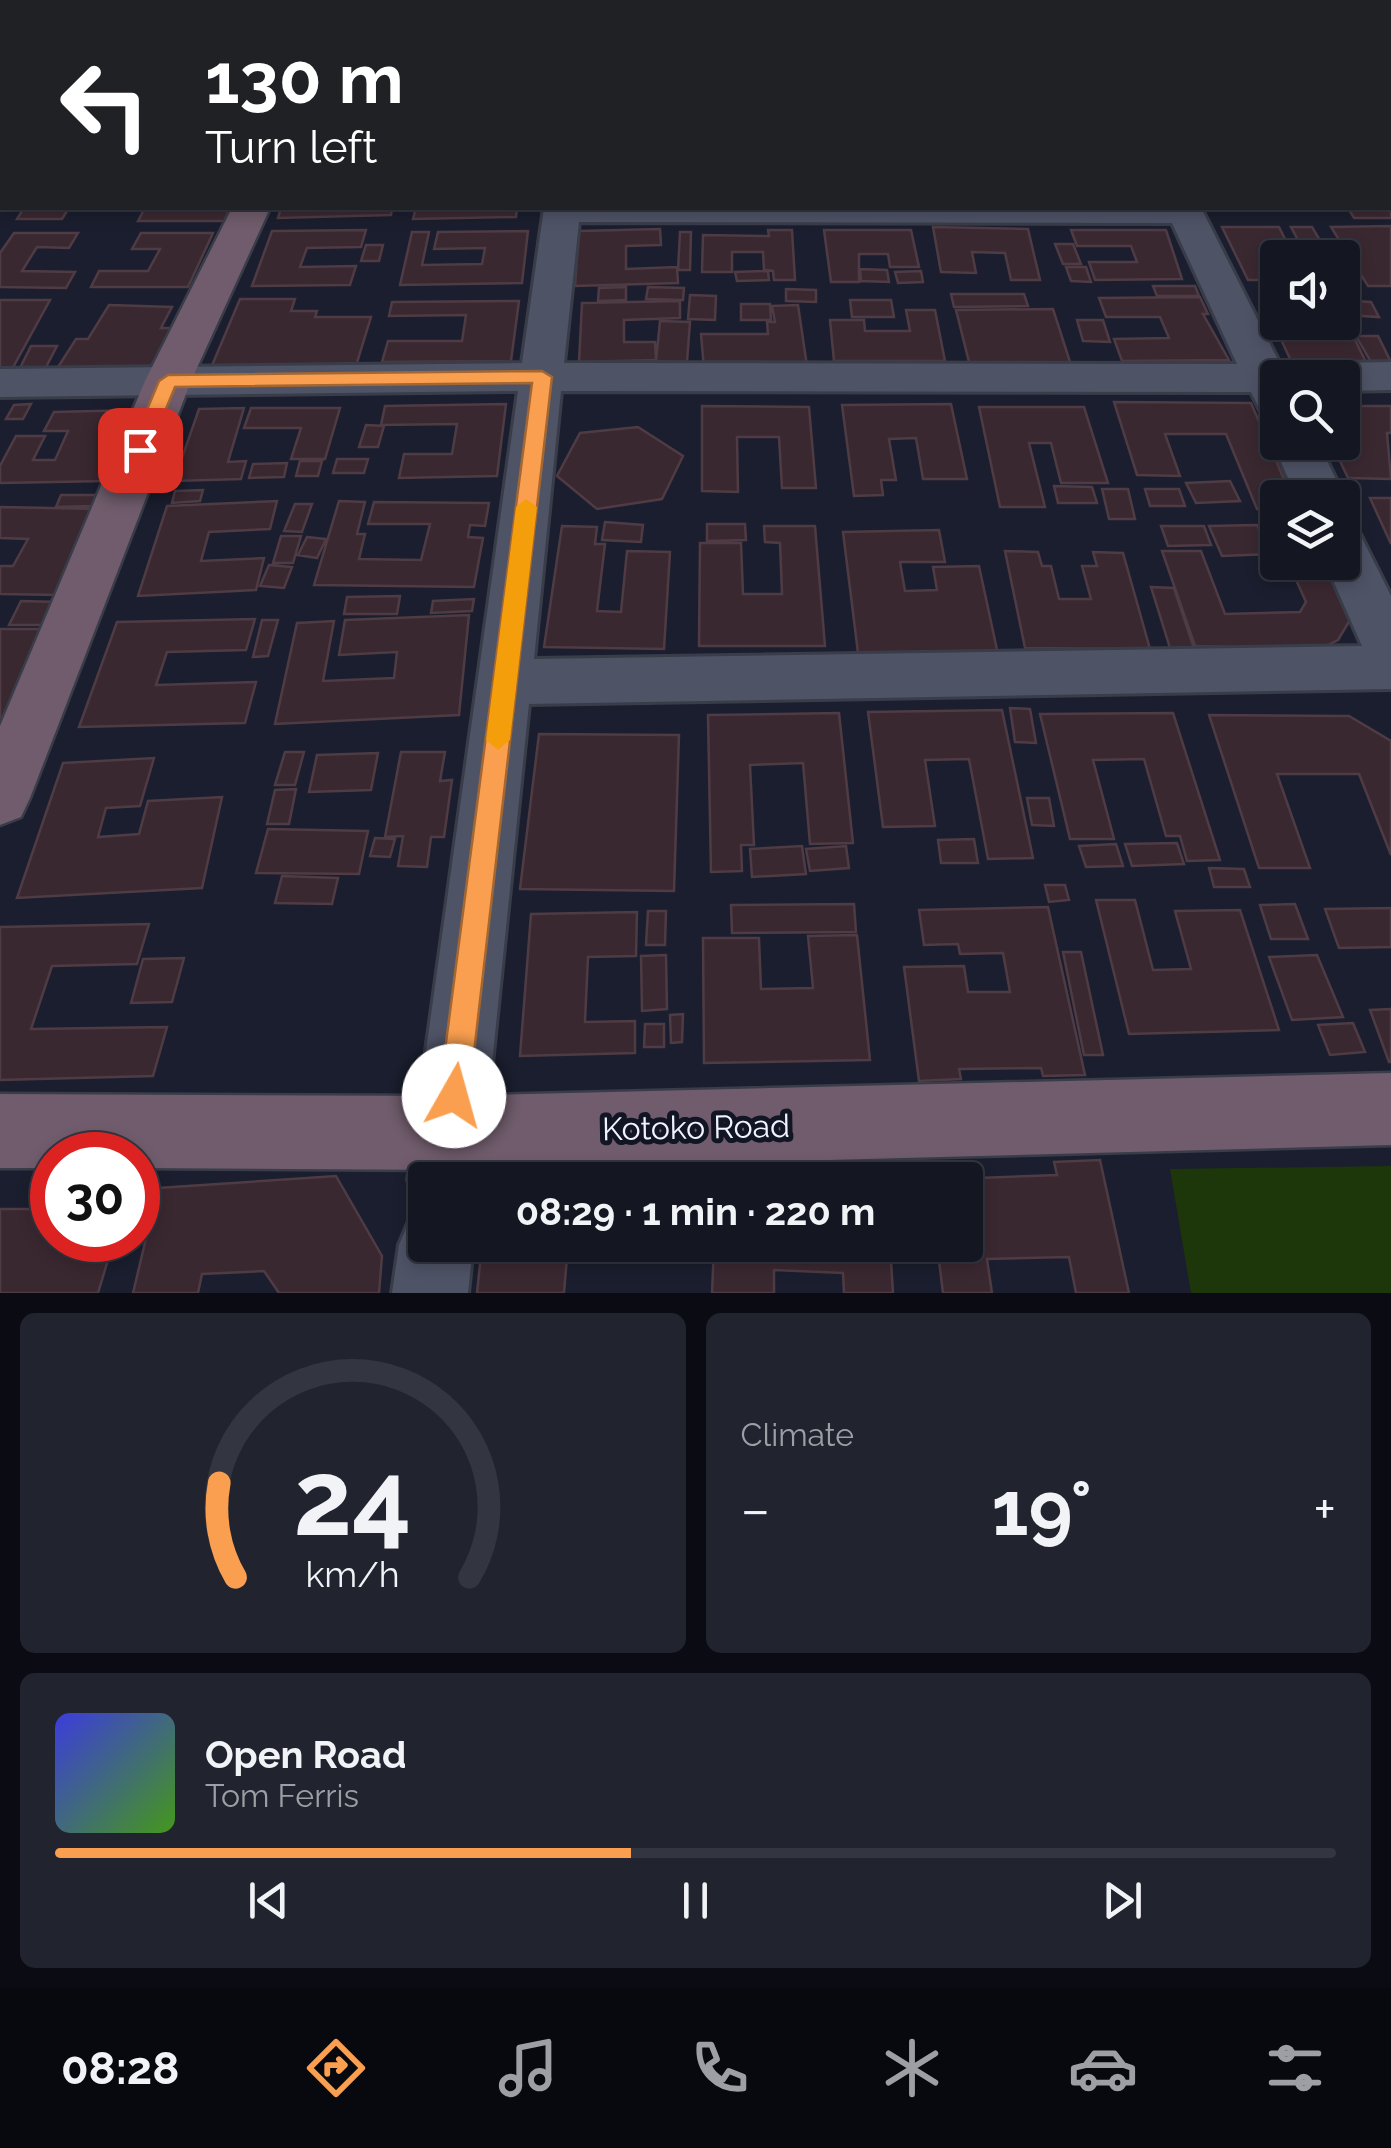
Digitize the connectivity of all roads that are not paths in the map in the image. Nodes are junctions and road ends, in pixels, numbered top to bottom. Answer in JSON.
{"nodes":[{"id":1,"x":250,"y":210,"type":"edge"},
{"id":2,"x":562,"y":210,"type":"edge"},
{"id":3,"x":1184,"y":210,"type":"edge"},
{"id":4,"x":1268,"y":360,"type":"edge"},
{"id":5,"x":1391,"y":376,"type":"edge"},
{"id":6,"x":542,"y":377,"type":"junction"},
{"id":7,"x":1360,"y":378,"type":"edge"},
{"id":8,"x":168,"y":381,"type":"junction"},
{"id":9,"x":0,"y":383,"type":"edge"},
{"id":10,"x":1260,"y":384,"type":"edge"},
{"id":11,"x":1358,"y":580,"type":"edge"},
{"id":12,"x":1391,"y":651,"type":"edge"},
{"id":13,"x":1391,"y":667,"type":"edge"},
{"id":14,"x":505,"y":682,"type":"junction"},
{"id":15,"x":0,"y":798,"type":"edge"},
{"id":16,"x":1391,"y":1109,"type":"edge"},
{"id":17,"x":0,"y":1130,"type":"edge"},
{"id":18,"x":447,"y":1157,"type":"edge"},
{"id":19,"x":434,"y":1262,"type":"edge"},
{"id":20,"x":430,"y":1293,"type":"edge"}],
"edges":[{"from":1,"to":8,"type":"street"},
{"from":2,"to":6,"type":"street"},
{"from":3,"to":4,"type":"street"},
{"from":5,"to":7,"type":"street"},
{"from":6,"to":8,"type":"street"},
{"from":6,"to":10,"type":"street"},
{"from":6,"to":14,"type":"street"},
{"from":8,"to":9,"type":"street"},
{"from":8,"to":15,"type":"street"},
{"from":11,"to":12,"type":"street"},
{"from":13,"to":14,"type":"street"},
{"from":14,"to":18,"type":"street"},
{"from":16,"to":18,"type":"street","name":"Kotoko Road"},
{"from":17,"to":18,"type":"street","name":"Kotoko Road"},
{"from":19,"to":20,"type":"street"}]}
